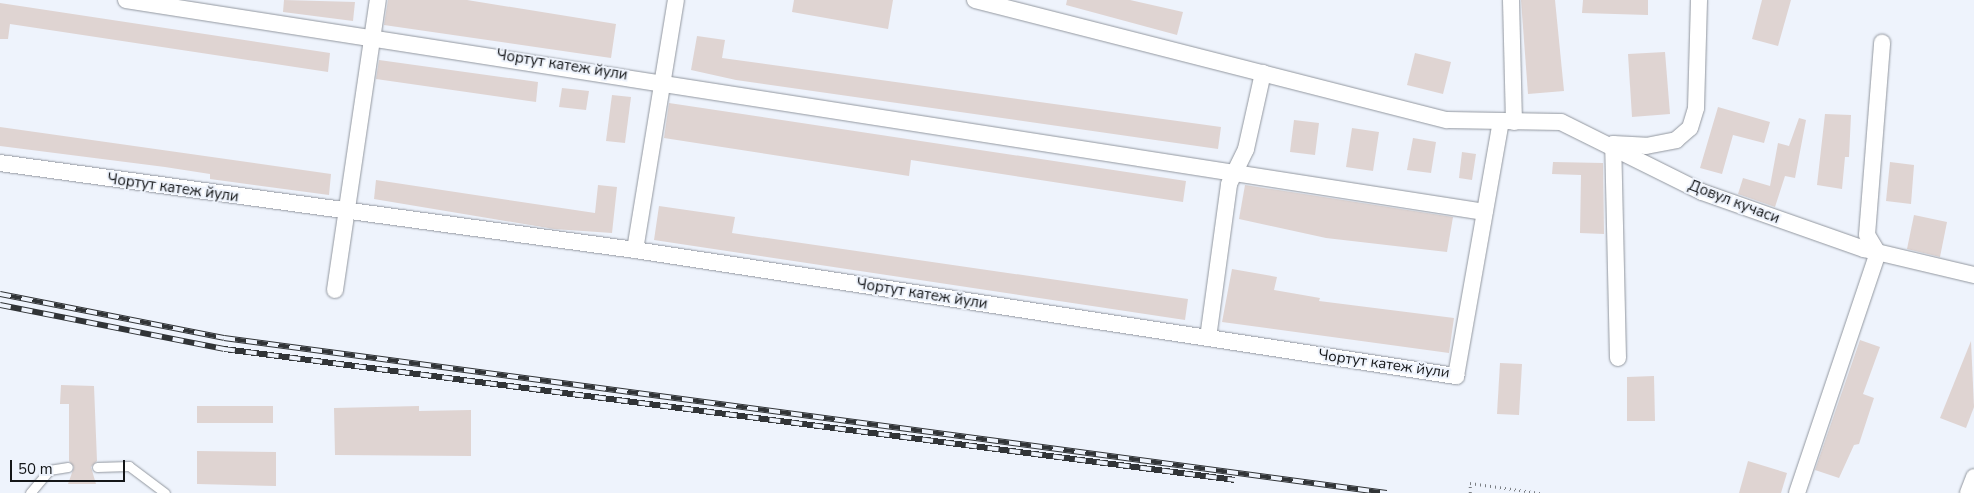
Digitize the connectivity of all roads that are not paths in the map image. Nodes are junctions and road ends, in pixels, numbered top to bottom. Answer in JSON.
{"nodes":[{"id":1,"x":126,"y":0,"type":"edge"},
{"id":2,"x":378,"y":0,"type":"edge"},
{"id":3,"x":676,"y":0,"type":"edge"},
{"id":4,"x":975,"y":0,"type":"edge"},
{"id":5,"x":1511,"y":0,"type":"edge"},
{"id":6,"x":1699,"y":0,"type":"edge"},
{"id":7,"x":1039,"y":8,"type":"edge"},
{"id":8,"x":373,"y":35,"type":"junction"},
{"id":9,"x":1882,"y":43,"type":"dead end"},
{"id":10,"x":1263,"y":73,"type":"junction"},
{"id":11,"x":663,"y":81,"type":"junction"},
{"id":12,"x":1507,"y":122,"type":"junction"},
{"id":13,"x":1613,"y":144,"type":"junction"},
{"id":14,"x":0,"y":162,"type":"edge"},
{"id":15,"x":1235,"y":172,"type":"junction"},
{"id":16,"x":1485,"y":212,"type":"junction"},
{"id":17,"x":346,"y":214,"type":"junction"},
{"id":18,"x":635,"y":250,"type":"junction"},
{"id":19,"x":1878,"y":252,"type":"junction"},
{"id":20,"x":1974,"y":275,"type":"edge"},
{"id":21,"x":335,"y":290,"type":"dead end"},
{"id":22,"x":1208,"y":338,"type":"junction"},
{"id":23,"x":1618,"y":358,"type":"dead end"},
{"id":24,"x":68,"y":467,"type":"dead end"},
{"id":25,"x":97,"y":467,"type":"dead end"},
{"id":26,"x":1974,"y":477,"type":"edge"},
{"id":27,"x":30,"y":493,"type":"edge"},
{"id":28,"x":165,"y":493,"type":"edge"},
{"id":29,"x":1797,"y":493,"type":"edge"},
{"id":30,"x":1968,"y":493,"type":"edge"}],
"edges":[{"from":1,"to":8,"type":"street","name":"Чортут катеж йули"},
{"from":2,"to":8,"type":"street"},
{"from":3,"to":11,"type":"street"},
{"from":4,"to":7,"type":"street"},
{"from":5,"to":12,"type":"street","name":"Чортут катеж йули"},
{"from":6,"to":13,"type":"street"},
{"from":7,"to":10,"type":"street"},
{"from":8,"to":11,"type":"street","name":"Чортут катеж йули"},
{"from":8,"to":17,"type":"street"},
{"from":9,"to":19,"type":"street"},
{"from":10,"to":12,"type":"street"},
{"from":10,"to":15,"type":"street"},
{"from":11,"to":15,"type":"street","name":"Чортут катеж йули"},
{"from":11,"to":18,"type":"street"},
{"from":12,"to":13,"type":"street","name":"Довул кучаси"},
{"from":12,"to":16,"type":"street","name":"Чортут катеж йули"},
{"from":13,"to":19,"type":"street","name":"Довул кучаси"},
{"from":13,"to":23,"type":"street"},
{"from":14,"to":17,"type":"street","name":"Чортут катеж йули"},
{"from":15,"to":16,"type":"street","name":"Чортут катеж йули"},
{"from":15,"to":22,"type":"street"},
{"from":16,"to":22,"type":"street","name":"Чортут катеж йули"},
{"from":17,"to":18,"type":"street","name":"Чортут катеж йули"},
{"from":17,"to":21,"type":"street"},
{"from":18,"to":22,"type":"street","name":"Чортут катеж йули"},
{"from":19,"to":20,"type":"street","name":"Довул кучаси"},
{"from":19,"to":29,"type":"street"},
{"from":24,"to":27,"type":"lane"},
{"from":25,"to":28,"type":"lane"},
{"from":26,"to":30,"type":"street"}]}
